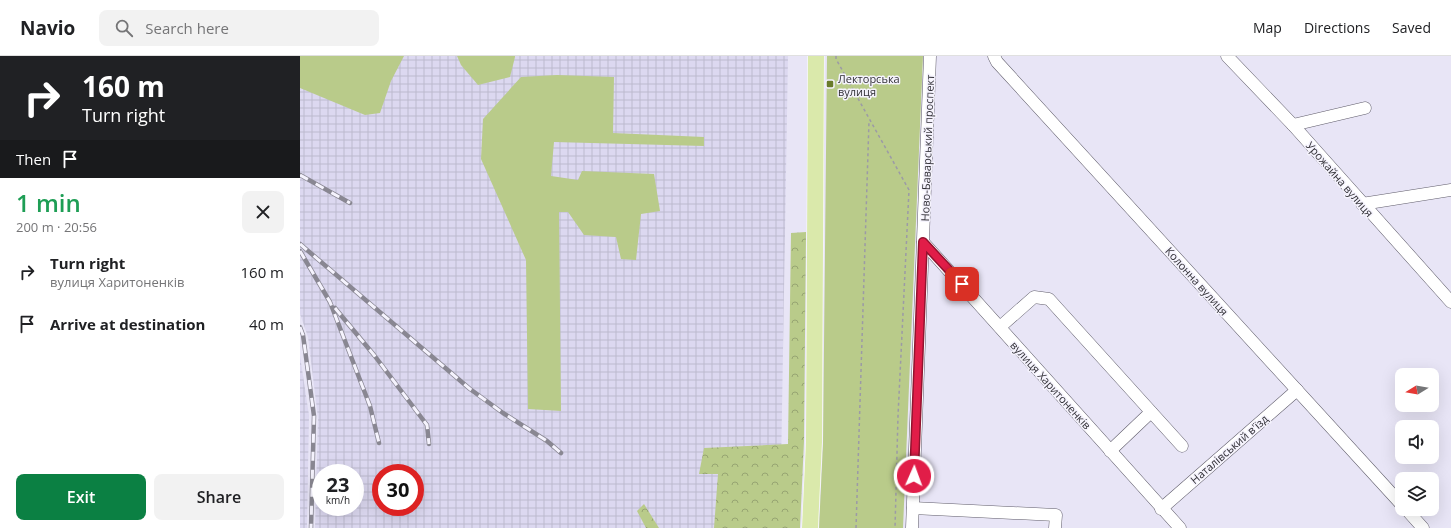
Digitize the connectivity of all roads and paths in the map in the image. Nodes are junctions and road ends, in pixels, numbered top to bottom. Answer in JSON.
{"nodes":[{"id":1,"x":816,"y":56,"type":"edge"},
{"id":2,"x":836,"y":56,"type":"edge"},
{"id":3,"x":930,"y":56,"type":"edge"},
{"id":4,"x":994,"y":56,"type":"edge"},
{"id":5,"x":1227,"y":56,"type":"edge"},
{"id":6,"x":1365,"y":108,"type":"dead end"},
{"id":7,"x":869,"y":119,"type":"junction"},
{"id":8,"x":1293,"y":125,"type":"junction"},
{"id":9,"x":1451,"y":190,"type":"edge"},
{"id":10,"x":1362,"y":204,"type":"junction"},
{"id":11,"x":923,"y":242,"type":"junction"},
{"id":12,"x":1451,"y":302,"type":"edge"},
{"id":13,"x":1000,"y":327,"type":"junction"},
{"id":14,"x":1297,"y":390,"type":"junction"},
{"id":15,"x":1151,"y":412,"type":"junction"},
{"id":16,"x":1182,"y":446,"type":"dead end"},
{"id":17,"x":1110,"y":451,"type":"junction"},
{"id":18,"x":1395,"y":497,"type":"edge"},
{"id":19,"x":913,"y":508,"type":"junction"},
{"id":20,"x":1161,"y":509,"type":"junction"},
{"id":21,"x":1412,"y":516,"type":"edge"},
{"id":22,"x":810,"y":528,"type":"edge"},
{"id":23,"x":856,"y":528,"type":"edge"},
{"id":24,"x":895,"y":528,"type":"edge"},
{"id":25,"x":912,"y":528,"type":"edge"},
{"id":26,"x":1055,"y":528,"type":"edge"},
{"id":27,"x":1180,"y":528,"type":"edge"},
{"id":28,"x":1423,"y":528,"type":"edge"}],
"edges":[{"from":1,"to":22,"type":"main road"},
{"from":2,"to":7,"type":"path"},
{"from":3,"to":11,"type":"street","name":"Ново-Баварський проспект"},
{"from":4,"to":14,"type":"street","name":"Колонна вулиця"},
{"from":5,"to":8,"type":"street","name":"Урожайна вулиця"},
{"from":6,"to":8,"type":"street"},
{"from":7,"to":23,"type":"path"},
{"from":7,"to":24,"type":"path"},
{"from":8,"to":10,"type":"street","name":"Урожайна вулиця"},
{"from":9,"to":10,"type":"street"},
{"from":10,"to":12,"type":"street","name":"Урожайна вулиця"},
{"from":11,"to":13,"type":"street","name":"вулиця Харитоненків"},
{"from":11,"to":19,"type":"street","name":"Ново-Баварський проспект"},
{"from":13,"to":15,"type":"street"},
{"from":13,"to":17,"type":"street","name":"вулиця Харитоненків"},
{"from":14,"to":18,"type":"street","name":"Колонна вулиця"},
{"from":14,"to":20,"type":"street","name":"Наталівський в'їзд"},
{"from":15,"to":16,"type":"street"},
{"from":15,"to":17,"type":"street"},
{"from":17,"to":20,"type":"street","name":"вулиця Харитоненків"},
{"from":19,"to":25,"type":"street","name":"Ново-Баварський проспект"},
{"from":19,"to":26,"type":"street"},
{"from":20,"to":27,"type":"street","name":"вулиця Харитоненків"},
{"from":21,"to":28,"type":"street"}]}
